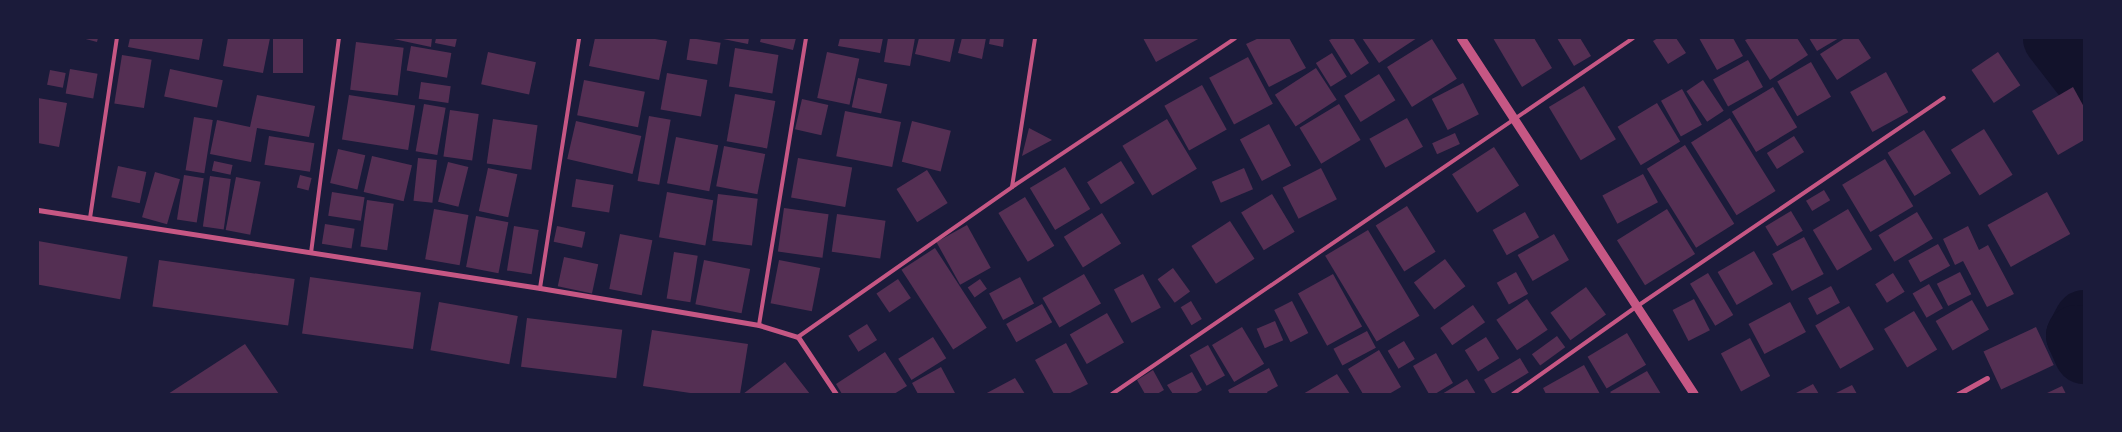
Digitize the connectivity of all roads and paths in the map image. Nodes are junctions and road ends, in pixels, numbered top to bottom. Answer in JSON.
{"nodes":[{"id":1,"x":117,"y":38,"type":"edge"},
{"id":2,"x":339,"y":38,"type":"edge"},
{"id":3,"x":579,"y":38,"type":"edge"},
{"id":4,"x":806,"y":38,"type":"edge"},
{"id":5,"x":1035,"y":38,"type":"edge"},
{"id":6,"x":1235,"y":38,"type":"edge"},
{"id":7,"x":1460,"y":38,"type":"edge"},
{"id":8,"x":1633,"y":38,"type":"edge"},
{"id":9,"x":1944,"y":98,"type":"dead end"},
{"id":10,"x":1514,"y":118,"type":"junction"},
{"id":11,"x":1012,"y":187,"type":"junction"},
{"id":12,"x":38,"y":210,"type":"edge"},
{"id":13,"x":90,"y":218,"type":"junction"},
{"id":14,"x":311,"y":253,"type":"junction"},
{"id":15,"x":540,"y":288,"type":"junction"},
{"id":16,"x":1636,"y":308,"type":"junction"},
{"id":17,"x":759,"y":325,"type":"junction"},
{"id":18,"x":798,"y":336,"type":"junction"},
{"id":19,"x":1987,"y":378,"type":"dead end"},
{"id":20,"x":836,"y":394,"type":"edge"},
{"id":21,"x":1112,"y":394,"type":"edge"},
{"id":22,"x":1512,"y":394,"type":"edge"},
{"id":23,"x":1694,"y":394,"type":"edge"},
{"id":24,"x":1958,"y":394,"type":"edge"}],
"edges":[{"from":1,"to":13,"type":"lane"},
{"from":2,"to":14,"type":"lane"},
{"from":3,"to":15,"type":"lane"},
{"from":4,"to":17,"type":"lane"},
{"from":5,"to":11,"type":"lane"},
{"from":6,"to":11,"type":"lane"},
{"from":7,"to":10,"type":"street"},
{"from":8,"to":10,"type":"lane"},
{"from":9,"to":16,"type":"lane"},
{"from":10,"to":16,"type":"street"},
{"from":10,"to":21,"type":"lane"},
{"from":11,"to":18,"type":"lane"},
{"from":12,"to":13,"type":"street"},
{"from":13,"to":14,"type":"street"},
{"from":14,"to":15,"type":"street"},
{"from":15,"to":17,"type":"street"},
{"from":16,"to":22,"type":"lane"},
{"from":16,"to":23,"type":"street"},
{"from":17,"to":18,"type":"street"},
{"from":18,"to":20,"type":"street"},
{"from":19,"to":24,"type":"street"}]}
